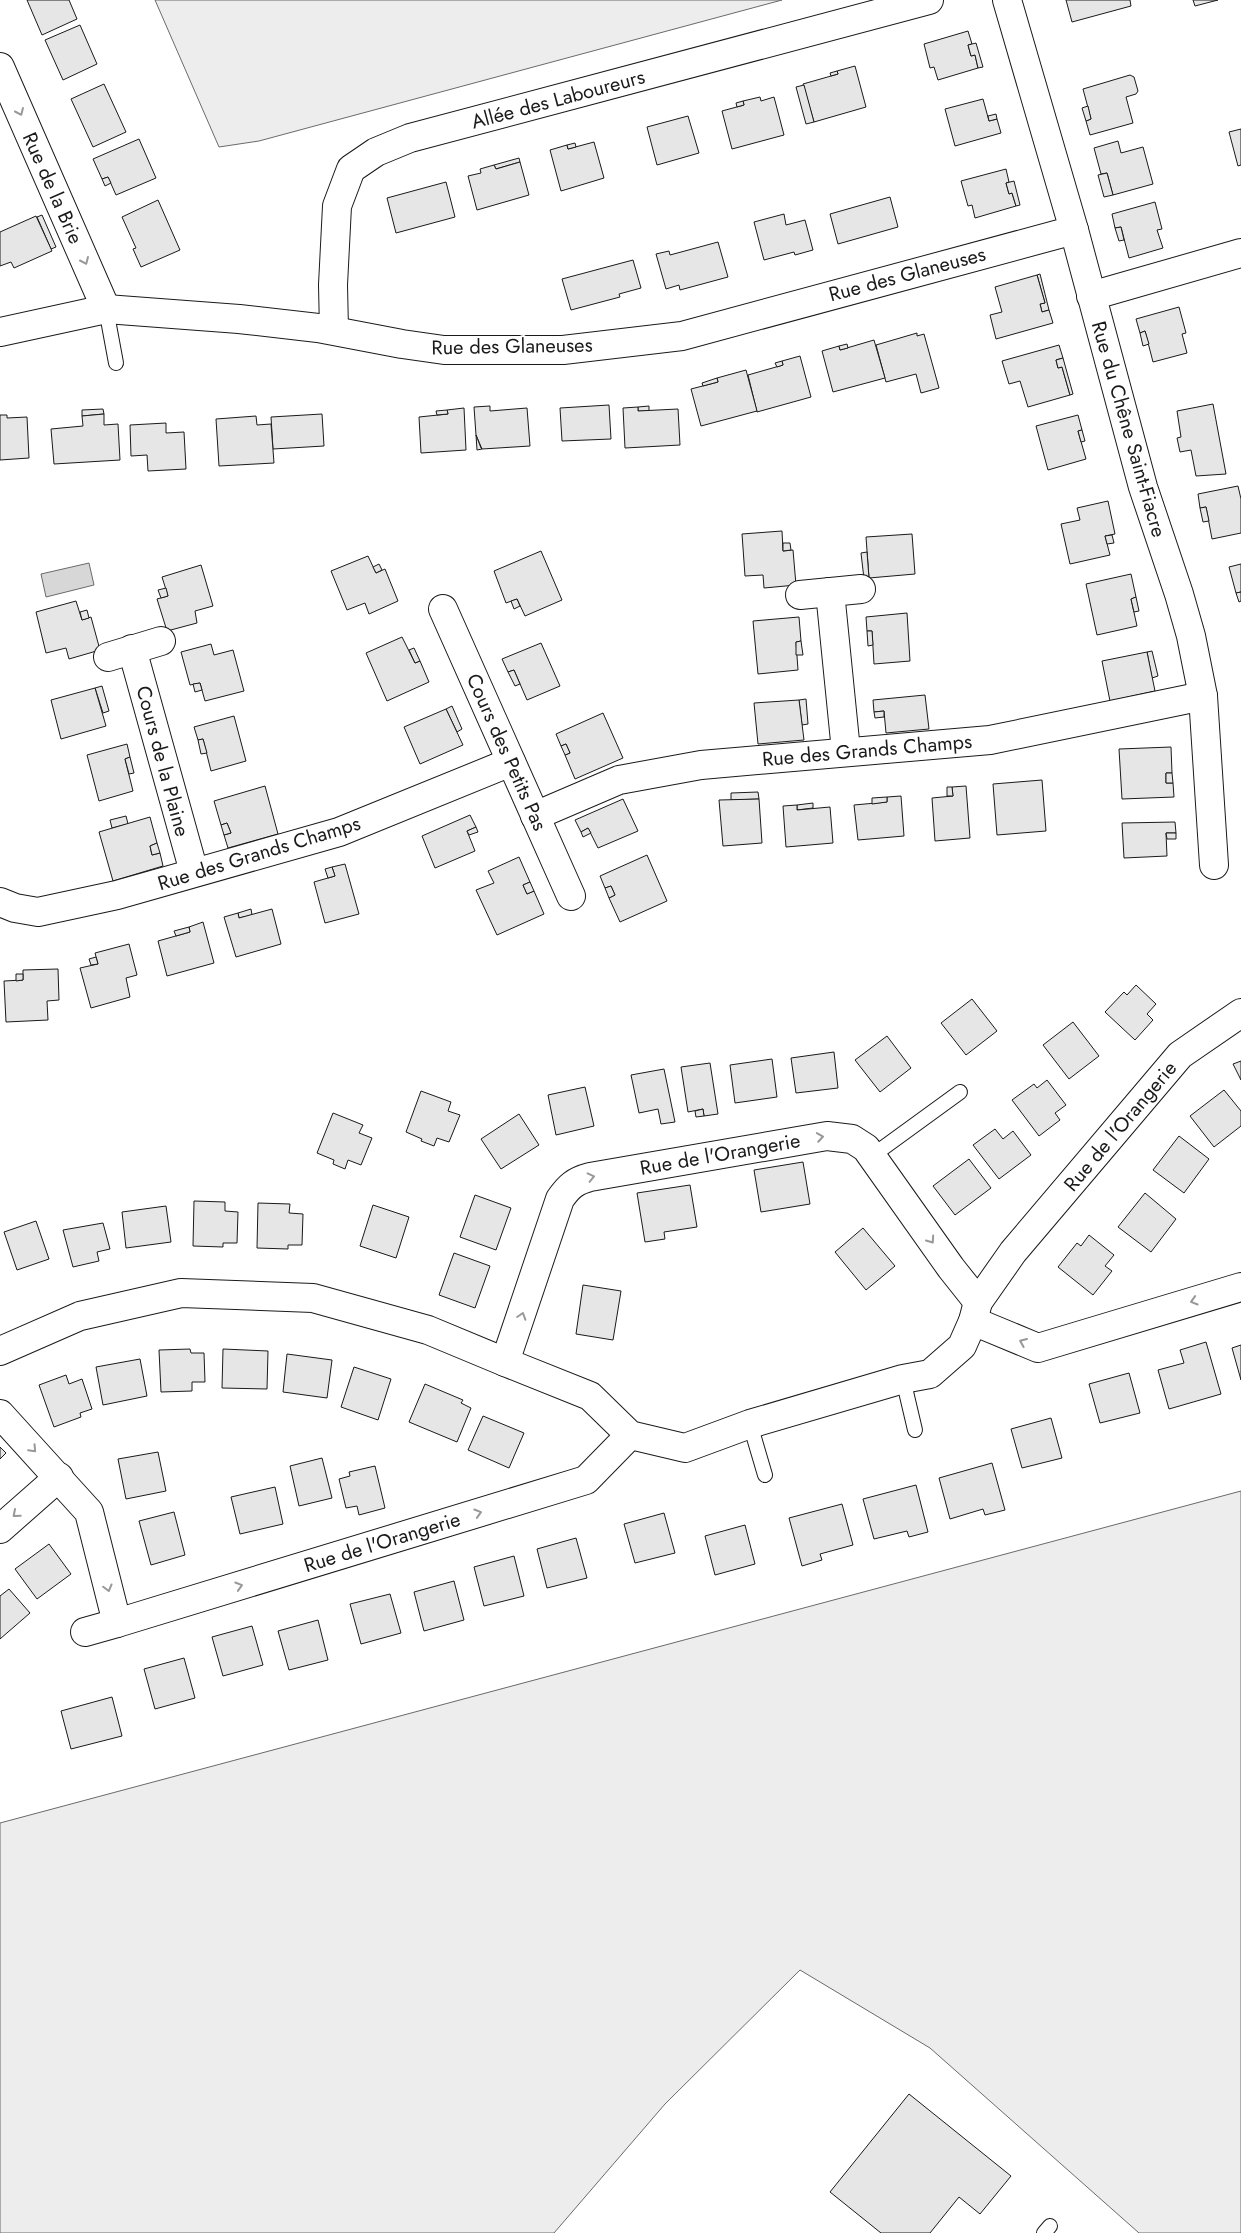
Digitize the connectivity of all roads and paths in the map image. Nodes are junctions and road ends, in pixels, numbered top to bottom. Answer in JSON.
{"nodes":[{"id":1,"x":929,"y":0,"type":"edge"},
{"id":2,"x":1008,"y":0,"type":"edge"},
{"id":3,"x":0,"y":67,"type":"edge"},
{"id":4,"x":1074,"y":230,"type":"junction"},
{"id":5,"x":1241,"y":253,"type":"edge"},
{"id":6,"x":1091,"y":296,"type":"junction"},
{"id":7,"x":106,"y":309,"type":"junction"},
{"id":8,"x":334,"y":330,"type":"junction"},
{"id":9,"x":0,"y":332,"type":"edge"},
{"id":10,"x":116,"y":363,"type":"dead end"},
{"id":11,"x":862,"y":588,"type":"dead end"},
{"id":12,"x":830,"y":592,"type":"junction"},
{"id":13,"x":800,"y":594,"type":"dead end"},
{"id":14,"x":443,"y":608,"type":"dead end"},
{"id":15,"x":161,"y":641,"type":"dead end"},
{"id":16,"x":1203,"y":696,"type":"junction"},
{"id":17,"x":846,"y":751,"type":"junction"},
{"id":18,"x":511,"y":762,"type":"junction"},
{"id":19,"x":536,"y":816,"type":"junction"},
{"id":20,"x":1214,"y":865,"type":"dead end"},
{"id":21,"x":194,"y":872,"type":"junction"},
{"id":22,"x":571,"y":896,"type":"dead end"},
{"id":23,"x":0,"y":902,"type":"edge"},
{"id":24,"x":1241,"y":1013,"type":"edge"},
{"id":25,"x":960,"y":1092,"type":"dead end"},
{"id":26,"x":872,"y":1156,"type":"junction"},
{"id":27,"x":1241,"y":1287,"type":"edge"},
{"id":28,"x":976,"y":1312,"type":"junction"},
{"id":29,"x":0,"y":1352,"type":"edge"},
{"id":30,"x":505,"y":1362,"type":"junction"},
{"id":31,"x":903,"y":1378,"type":"junction"},
{"id":32,"x":0,"y":1414,"type":"edge"},
{"id":33,"x":750,"y":1424,"type":"junction"},
{"id":34,"x":915,"y":1430,"type":"dead end"},
{"id":35,"x":630,"y":1435,"type":"junction"},
{"id":36,"x":765,"y":1475,"type":"dead end"},
{"id":37,"x":59,"y":1477,"type":"junction"},
{"id":38,"x":0,"y":1529,"type":"edge"},
{"id":39,"x":117,"y":1623,"type":"junction"},
{"id":40,"x":85,"y":1632,"type":"dead end"}],
"edges":[{"from":1,"to":8,"type":"street","name":"Allée des Laboureurs"},
{"from":2,"to":4,"type":"street","name":"Rue du Chêne Saint-Fiacre"},
{"from":3,"to":7,"type":"street","name":"Rue de la Brie","one_way":true},
{"from":4,"to":6,"type":"street","name":"Rue du Chêne Saint-Fiacre"},
{"from":4,"to":8,"type":"street","name":"Rue des Glaneuses"},
{"from":5,"to":6,"type":"street"},
{"from":6,"to":16,"type":"street","name":"Rue du Chêne Saint-Fiacre"},
{"from":7,"to":8,"type":"street","name":"Rue des Glaneuses"},
{"from":7,"to":9,"type":"street","name":"Rue des Glaneuses"},
{"from":7,"to":10,"type":"lane"},
{"from":11,"to":12,"type":"street"},
{"from":12,"to":13,"type":"street"},
{"from":12,"to":17,"type":"street"},
{"from":14,"to":18,"type":"street","name":"Cours des Petits Pas"},
{"from":15,"to":21,"type":"street","name":"Cours de la Plaine"},
{"from":16,"to":17,"type":"street","name":"Rue des Grands Champs"},
{"from":16,"to":20,"type":"street","name":"Rue du Chêne Saint-Fiacre"},
{"from":17,"to":19,"type":"street","name":"Rue des Grands Champs"},
{"from":18,"to":19,"type":"street","name":"Cours des Petits Pas"},
{"from":18,"to":21,"type":"street","name":"Rue des Grands Champs"},
{"from":19,"to":22,"type":"street","name":"Cours des Petits Pas"},
{"from":21,"to":23,"type":"street","name":"Rue des Grands Champs"},
{"from":24,"to":28,"type":"street","name":"Rue de l'Orangerie"},
{"from":25,"to":26,"type":"lane"},
{"from":26,"to":28,"type":"street","name":"Rue de l'Orangerie","one_way":true},
{"from":30,"to":26,"type":"street","name":"Rue de l'Orangerie","one_way":true},
{"from":27,"to":28,"type":"street","name":"Rue de l'Orangerie","one_way":true},
{"from":28,"to":31,"type":"street","name":"Rue de l'Orangerie"},
{"from":29,"to":30,"type":"street"},
{"from":30,"to":35,"type":"street"},
{"from":31,"to":33,"type":"street","name":"Rue de l'Orangerie"},
{"from":31,"to":34,"type":"lane"},
{"from":32,"to":37,"type":"street","one_way":true},
{"from":33,"to":35,"type":"street","name":"Rue de l'Orangerie"},
{"from":33,"to":36,"type":"lane"},
{"from":39,"to":35,"type":"street","name":"Rue de l'Orangerie","one_way":true},
{"from":37,"to":38,"type":"street","one_way":true},
{"from":37,"to":39,"type":"street","one_way":true},
{"from":39,"to":40,"type":"street","name":"Rue de l'Orangerie"}]}
